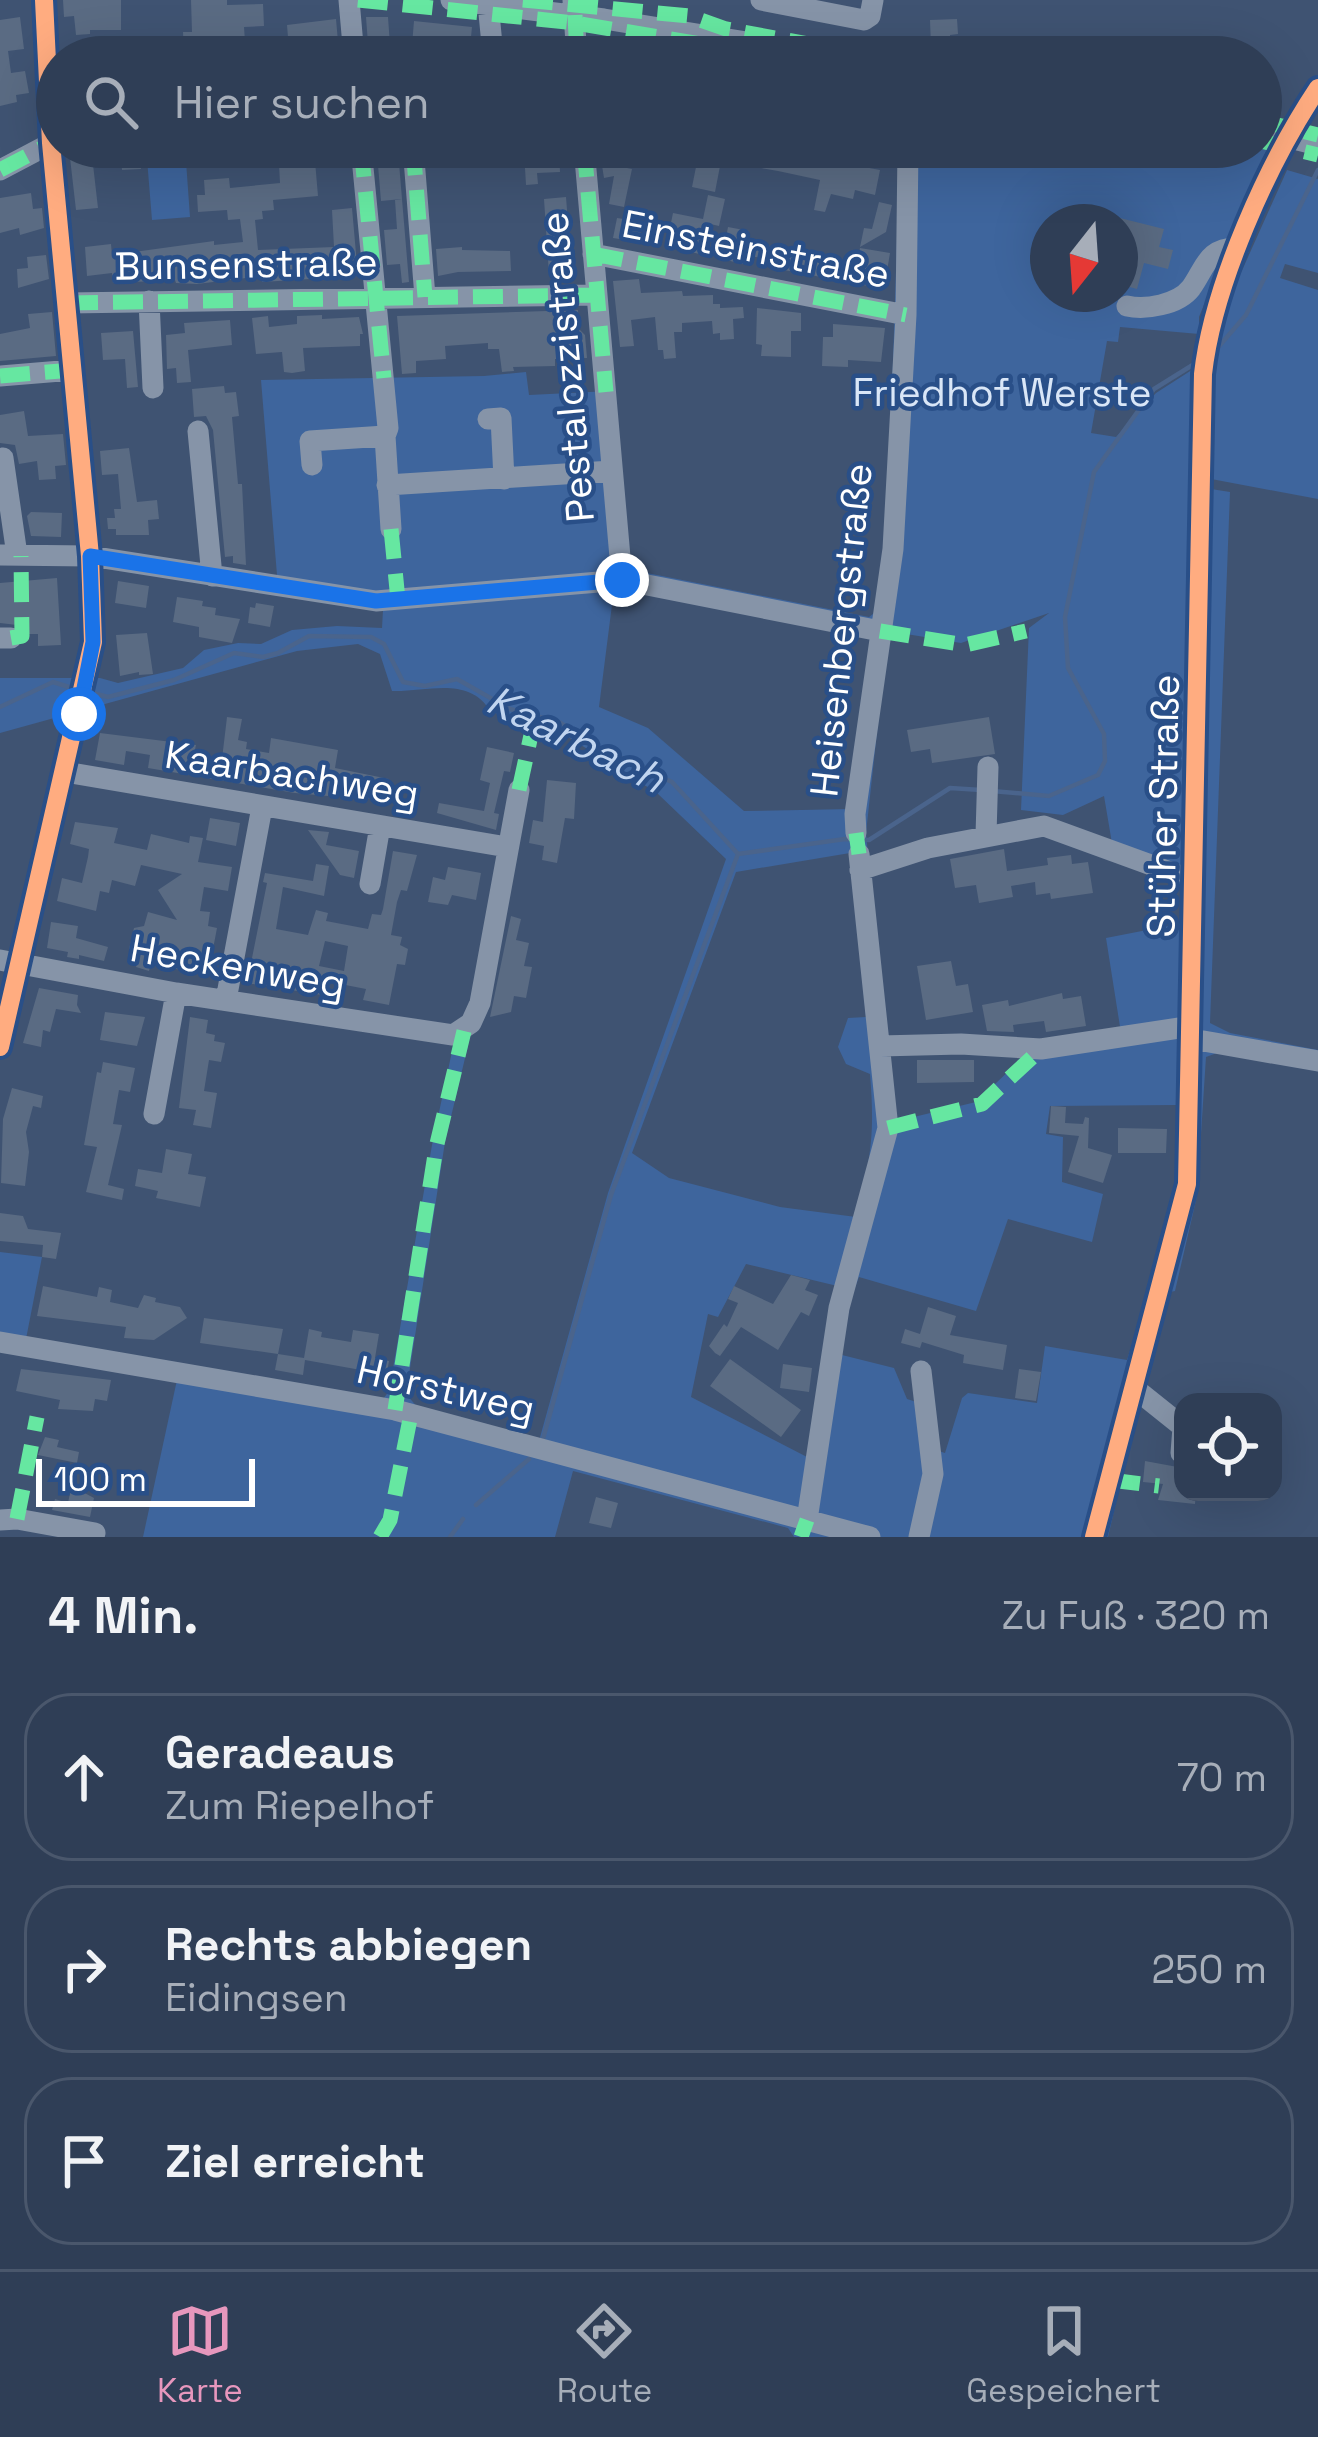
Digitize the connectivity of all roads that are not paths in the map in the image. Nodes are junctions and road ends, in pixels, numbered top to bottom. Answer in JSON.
{"nodes":[{"id":1,"x":44,"y":0,"type":"edge"},
{"id":2,"x":349,"y":0,"type":"edge"},
{"id":3,"x":452,"y":0,"type":"edge"},
{"id":4,"x":761,"y":0,"type":"edge"},
{"id":5,"x":873,"y":0,"type":"edge"},
{"id":6,"x":488,"y":3,"type":"junction"},
{"id":7,"x":574,"y":8,"type":"edge"},
{"id":8,"x":47,"y":36,"type":"edge"},
{"id":9,"x":352,"y":36,"type":"edge"},
{"id":10,"x":491,"y":36,"type":"edge"},
{"id":11,"x":725,"y":36,"type":"edge"},
{"id":12,"x":1318,"y":88,"type":"edge"},
{"id":13,"x":1282,"y":135,"type":"edge"},
{"id":14,"x":1288,"y":137,"type":"junction"},
{"id":15,"x":1318,"y":145,"type":"edge"},
{"id":16,"x":36,"y":151,"type":"edge"},
{"id":17,"x":1282,"y":151,"type":"edge"},
{"id":18,"x":56,"y":168,"type":"edge"},
{"id":19,"x":363,"y":168,"type":"edge"},
{"id":20,"x":415,"y":168,"type":"edge"},
{"id":21,"x":586,"y":168,"type":"edge"},
{"id":22,"x":908,"y":168,"type":"edge"},
{"id":23,"x":1274,"y":168,"type":"edge"},
{"id":24,"x":0,"y":170,"type":"edge"},
{"id":25,"x":1239,"y":248,"type":"junction"},
{"id":26,"x":593,"y":254,"type":"junction"},
{"id":27,"x":595,"y":295,"type":"junction"},
{"id":28,"x":425,"y":297,"type":"junction"},
{"id":29,"x":375,"y":298,"type":"junction"},
{"id":30,"x":149,"y":302,"type":"junction"},
{"id":31,"x":68,"y":303,"type":"junction"},
{"id":32,"x":1138,"y":306,"type":"edge"},
{"id":33,"x":906,"y":314,"type":"junction"},
{"id":34,"x":73,"y":370,"type":"junction"},
{"id":35,"x":0,"y":376,"type":"edge"},
{"id":36,"x":153,"y":388,"type":"dead end"},
{"id":37,"x":488,"y":419,"type":"dead end"},
{"id":38,"x":198,"y":431,"type":"dead end"},
{"id":39,"x":385,"y":436,"type":"junction"},
{"id":40,"x":3,"y":458,"type":"edge"},
{"id":41,"x":312,"y":465,"type":"dead end"},
{"id":42,"x":612,"y":471,"type":"junction"},
{"id":43,"x":504,"y":479,"type":"junction"},
{"id":44,"x":388,"y":485,"type":"junction"},
{"id":45,"x":392,"y":529,"type":"dead end"},
{"id":46,"x":8,"y":555,"type":"edge"},
{"id":47,"x":90,"y":556,"type":"junction"},
{"id":48,"x":212,"y":576,"type":"junction"},
{"id":49,"x":622,"y":580,"type":"junction"},
{"id":50,"x":880,"y":631,"type":"junction"},
{"id":51,"x":65,"y":772,"type":"junction"},
{"id":52,"x":987,"y":783,"type":"dead end"},
{"id":53,"x":519,"y":790,"type":"dead end"},
{"id":54,"x":262,"y":808,"type":"junction"},
{"id":55,"x":380,"y":826,"type":"junction"},
{"id":56,"x":986,"y":835,"type":"junction"},
{"id":57,"x":507,"y":847,"type":"junction"},
{"id":58,"x":858,"y":852,"type":"junction"},
{"id":59,"x":1195,"y":881,"type":"junction"},
{"id":60,"x":370,"y":884,"type":"dead end"},
{"id":61,"x":10,"y":962,"type":"edge"},
{"id":62,"x":176,"y":993,"type":"junction"},
{"id":63,"x":226,"y":1000,"type":"junction"},
{"id":64,"x":1192,"y":1032,"type":"junction"},
{"id":65,"x":880,"y":1046,"type":"junction"},
{"id":66,"x":0,"y":1047,"type":"edge"},
{"id":67,"x":1318,"y":1061,"type":"edge"},
{"id":68,"x":154,"y":1114,"type":"dead end"},
{"id":69,"x":0,"y":1342,"type":"edge"},
{"id":70,"x":921,"y":1372,"type":"dead end"},
{"id":71,"x":1133,"y":1387,"type":"junction"},
{"id":72,"x":1174,"y":1420,"type":"edge"},
{"id":73,"x":0,"y":1520,"type":"edge"},
{"id":74,"x":807,"y":1520,"type":"junction"},
{"id":75,"x":95,"y":1533,"type":"dead end"},
{"id":76,"x":869,"y":1537,"type":"edge"},
{"id":77,"x":920,"y":1537,"type":"edge"},
{"id":78,"x":1094,"y":1537,"type":"edge"}],
"edges":[{"from":1,"to":8,"type":"street"},
{"from":2,"to":9,"type":"street"},
{"from":3,"to":6,"type":"street"},
{"from":4,"to":5,"type":"street"},
{"from":6,"to":7,"type":"street"},
{"from":6,"to":10,"type":"street"},
{"from":7,"to":11,"type":"street"},
{"from":12,"to":14,"type":"street","name":"Stüher Straße"},
{"from":13,"to":14,"type":"street"},
{"from":14,"to":15,"type":"street"},
{"from":14,"to":17,"type":"street","name":"Stüher Straße"},
{"from":16,"to":24,"type":"street"},
{"from":18,"to":31,"type":"street"},
{"from":19,"to":29,"type":"street"},
{"from":20,"to":28,"type":"street","name":"Bunsenstraße"},
{"from":21,"to":26,"type":"street","name":"Pestalozzistraße"},
{"from":22,"to":33,"type":"street","name":"Heisenbergstraße"},
{"from":23,"to":25,"type":"street","name":"Stüher Straße"},
{"from":25,"to":32,"type":"street"},
{"from":25,"to":59,"type":"street","name":"Stüher Straße"},
{"from":26,"to":27,"type":"street","name":"Pestalozzistraße"},
{"from":26,"to":33,"type":"street","name":"Einsteinstraße"},
{"from":27,"to":28,"type":"street","name":"Bunsenstraße"},
{"from":27,"to":42,"type":"street","name":"Pestalozzistraße"},
{"from":28,"to":29,"type":"street","name":"Bunsenstraße"},
{"from":29,"to":30,"type":"street","name":"Bunsenstraße"},
{"from":29,"to":39,"type":"street"},
{"from":30,"to":31,"type":"street","name":"Bunsenstraße"},
{"from":30,"to":36,"type":"street"},
{"from":31,"to":34,"type":"street"},
{"from":33,"to":50,"type":"street","name":"Heisenbergstraße"},
{"from":34,"to":35,"type":"street"},
{"from":34,"to":47,"type":"street"},
{"from":37,"to":43,"type":"street"},
{"from":38,"to":48,"type":"street"},
{"from":39,"to":41,"type":"street"},
{"from":39,"to":44,"type":"street"},
{"from":40,"to":46,"type":"street"},
{"from":42,"to":43,"type":"street"},
{"from":42,"to":49,"type":"street","name":"Pestalozzistraße"},
{"from":43,"to":44,"type":"street"},
{"from":44,"to":45,"type":"street"},
{"from":46,"to":47,"type":"street"},
{"from":47,"to":48,"type":"street"},
{"from":47,"to":51,"type":"street"},
{"from":48,"to":49,"type":"street"},
{"from":49,"to":50,"type":"street"},
{"from":50,"to":58,"type":"street","name":"Heisenbergstraße"},
{"from":51,"to":54,"type":"street","name":"Kaarbachweg"},
{"from":51,"to":61,"type":"street"},
{"from":52,"to":56,"type":"street"},
{"from":53,"to":57,"type":"street"},
{"from":54,"to":55,"type":"street","name":"Kaarbachweg"},
{"from":54,"to":63,"type":"street"},
{"from":55,"to":57,"type":"street","name":"Kaarbachweg"},
{"from":55,"to":60,"type":"street"},
{"from":56,"to":58,"type":"street"},
{"from":56,"to":59,"type":"street"},
{"from":57,"to":63,"type":"street","name":"Heckenweg"},
{"from":58,"to":65,"type":"street","name":"Heisenbergstraße"},
{"from":59,"to":64,"type":"street","name":"Stüher Straße"},
{"from":61,"to":62,"type":"street","name":"Heckenweg"},
{"from":61,"to":66,"type":"street"},
{"from":62,"to":63,"type":"street","name":"Heckenweg"},
{"from":62,"to":68,"type":"street"},
{"from":64,"to":65,"type":"street"},
{"from":64,"to":67,"type":"street"},
{"from":64,"to":71,"type":"street","name":"Stüher Straße"},
{"from":65,"to":74,"type":"street","name":"Heisenbergstraße"},
{"from":69,"to":74,"type":"street","name":"Horstweg"},
{"from":70,"to":77,"type":"street"},
{"from":71,"to":72,"type":"street"},
{"from":71,"to":78,"type":"street","name":"Stüher Straße"},
{"from":73,"to":75,"type":"street"},
{"from":74,"to":76,"type":"street","name":"Horstweg"}]}
